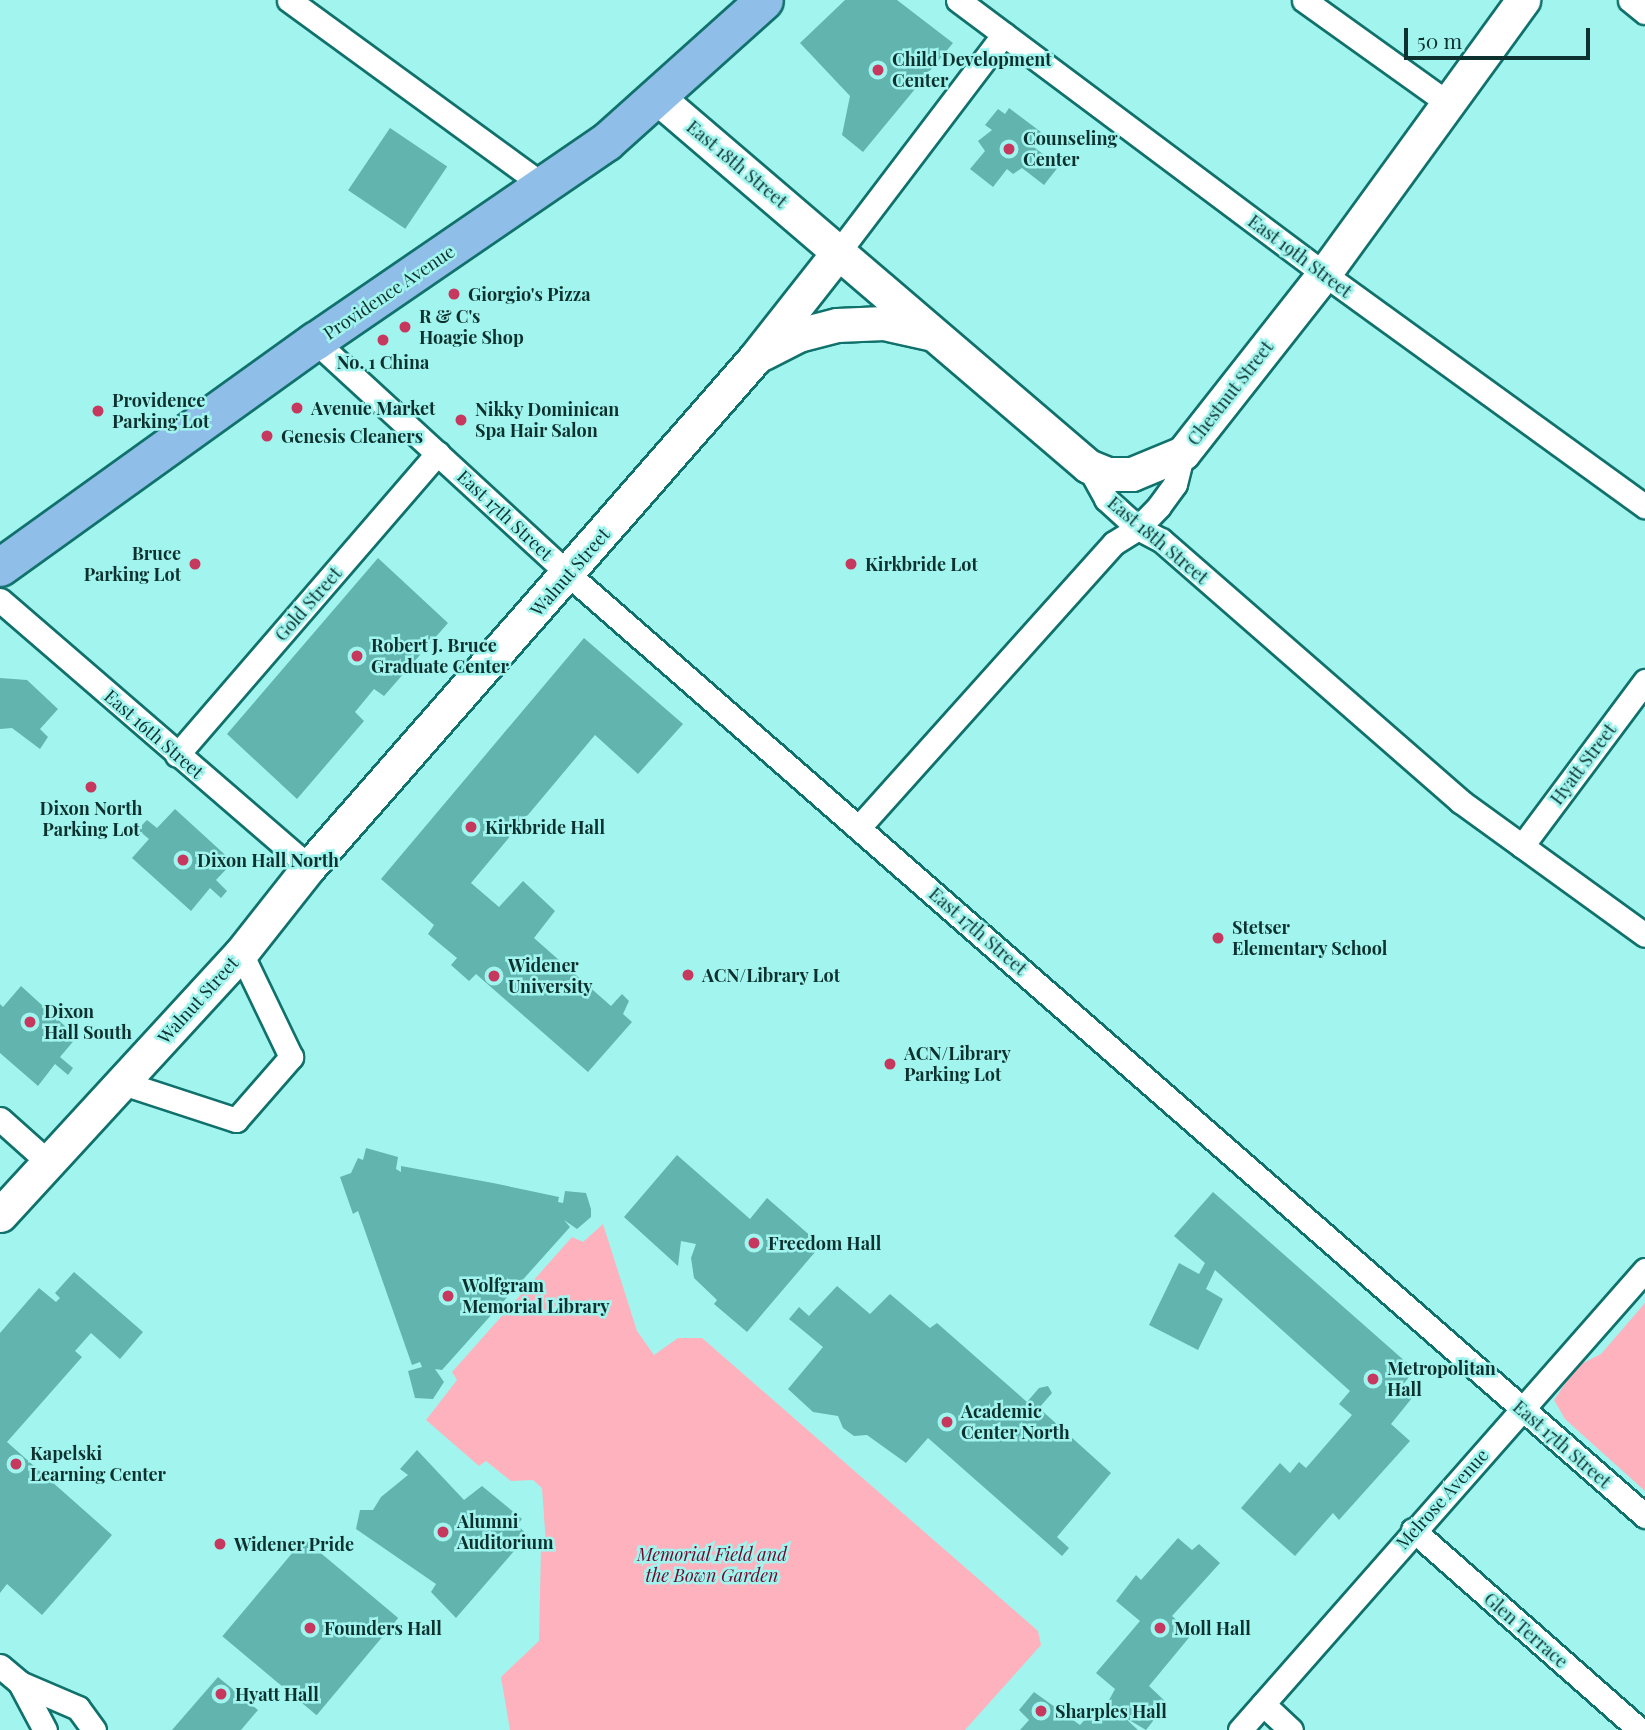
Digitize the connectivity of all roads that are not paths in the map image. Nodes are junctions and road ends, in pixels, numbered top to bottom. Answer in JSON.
{"nodes":[{"id":1,"x":764,"y":0,"type":"edge"},
{"id":2,"x":958,"y":0,"type":"edge"},
{"id":3,"x":1304,"y":0,"type":"edge"},
{"id":4,"x":1522,"y":0,"type":"edge"},
{"id":5,"x":1630,"y":0,"type":"edge"},
{"id":6,"x":304,"y":4,"type":"edge"},
{"id":7,"x":1645,"y":12,"type":"edge"},
{"id":8,"x":1004,"y":34,"type":"junction"},
{"id":9,"x":658,"y":98,"type":"junction"},
{"id":10,"x":1448,"y":103,"type":"junction"},
{"id":11,"x":545,"y":187,"type":"junction"},
{"id":12,"x":840,"y":250,"type":"junction"},
{"id":13,"x":1324,"y":274,"type":"junction"},
{"id":14,"x":937,"y":335,"type":"junction"},
{"id":15,"x":315,"y":341,"type":"junction"},
{"id":16,"x":755,"y":358,"type":"junction"},
{"id":17,"x":438,"y":453,"type":"junction"},
{"id":18,"x":1183,"y":453,"type":"junction"},
{"id":19,"x":1088,"y":466,"type":"junction"},
{"id":20,"x":1645,"y":506,"type":"edge"},
{"id":21,"x":1138,"y":528,"type":"junction"},
{"id":22,"x":0,"y":567,"type":"edge"},
{"id":23,"x":568,"y":575,"type":"junction"},
{"id":24,"x":0,"y":600,"type":"edge"},
{"id":25,"x":1645,"y":681,"type":"edge"},
{"id":26,"x":177,"y":755,"type":"junction"},
{"id":27,"x":860,"y":826,"type":"junction"},
{"id":28,"x":1522,"y":846,"type":"junction"},
{"id":29,"x":310,"y":867,"type":"junction"},
{"id":30,"x":1645,"y":935,"type":"edge"},
{"id":31,"x":241,"y":953,"type":"junction"},
{"id":32,"x":123,"y":1083,"type":"junction"},
{"id":33,"x":0,"y":1119,"type":"edge"},
{"id":34,"x":47,"y":1161,"type":"junction"},
{"id":35,"x":0,"y":1215,"type":"edge"},
{"id":36,"x":1645,"y":1270,"type":"edge"},
{"id":37,"x":1522,"y":1409,"type":"junction"},
{"id":38,"x":1645,"y":1516,"type":"edge"},
{"id":39,"x":1413,"y":1530,"type":"junction"},
{"id":40,"x":0,"y":1666,"type":"edge"},
{"id":41,"x":20,"y":1683,"type":"junction"},
{"id":42,"x":1263,"y":1704,"type":"junction"},
{"id":43,"x":45,"y":1730,"type":"edge"},
{"id":44,"x":94,"y":1730,"type":"edge"},
{"id":45,"x":1240,"y":1730,"type":"edge"},
{"id":46,"x":1292,"y":1730,"type":"edge"},
{"id":47,"x":1640,"y":1730,"type":"edge"}],
"edges":[{"from":1,"to":9,"type":"main road","name":"Providence Avenue"},
{"from":2,"to":8,"type":"street","name":"East 19th Street"},
{"from":3,"to":10,"type":"street"},
{"from":4,"to":10,"type":"street","name":"Chestnut Street"},
{"from":5,"to":7,"type":"street"},
{"from":6,"to":11,"type":"street"},
{"from":8,"to":12,"type":"street","name":"Walnut Street"},
{"from":8,"to":13,"type":"street","name":"East 19th Street"},
{"from":9,"to":11,"type":"main road","name":"Providence Avenue"},
{"from":9,"to":12,"type":"street","name":"East 18th Street"},
{"from":10,"to":13,"type":"street","name":"Chestnut Street"},
{"from":11,"to":15,"type":"main road","name":"Providence Avenue"},
{"from":12,"to":14,"type":"street","name":"East 18th Street"},
{"from":12,"to":16,"type":"street","name":"Walnut Street"},
{"from":13,"to":18,"type":"street","name":"Chestnut Street"},
{"from":13,"to":20,"type":"street","name":"East 19th Street"},
{"from":14,"to":16,"type":"street"},
{"from":14,"to":19,"type":"street","name":"East 18th Street"},
{"from":15,"to":17,"type":"street","name":"East 17th Street"},
{"from":15,"to":22,"type":"main road","name":"Providence Avenue"},
{"from":16,"to":23,"type":"street","name":"Walnut Street"},
{"from":17,"to":23,"type":"street","name":"East 17th Street"},
{"from":17,"to":26,"type":"street","name":"Gold Street"},
{"from":18,"to":19,"type":"street"},
{"from":18,"to":21,"type":"street","name":"Chestnut Street"},
{"from":19,"to":21,"type":"street","name":"East 18th Street"},
{"from":21,"to":27,"type":"street","name":"Chestnut Street"},
{"from":21,"to":28,"type":"street","name":"East 18th Street"},
{"from":23,"to":27,"type":"street","name":"East 17th Street"},
{"from":23,"to":29,"type":"street","name":"Walnut Street"},
{"from":24,"to":26,"type":"street","name":"East 16th Street"},
{"from":25,"to":28,"type":"street","name":"Hyatt Street"},
{"from":26,"to":29,"type":"street","name":"East 16th Street"},
{"from":27,"to":37,"type":"street","name":"East 17th Street"},
{"from":28,"to":30,"type":"street","name":"East 18th Street"},
{"from":29,"to":31,"type":"street","name":"Walnut Street"},
{"from":31,"to":32,"type":"street","name":"Walnut Street"},
{"from":31,"to":32,"type":"street"},
{"from":32,"to":34,"type":"street","name":"Walnut Street"},
{"from":33,"to":34,"type":"street"},
{"from":34,"to":35,"type":"street","name":"Walnut Street"},
{"from":36,"to":37,"type":"street","name":"Melrose Avenue"},
{"from":37,"to":38,"type":"street","name":"East 17th Street"},
{"from":37,"to":39,"type":"street","name":"Melrose Avenue"},
{"from":39,"to":42,"type":"street","name":"Melrose Avenue"},
{"from":39,"to":47,"type":"street","name":"Glen Terrace"},
{"from":40,"to":41,"type":"street"},
{"from":41,"to":43,"type":"street"},
{"from":41,"to":44,"type":"street"},
{"from":42,"to":45,"type":"street","name":"Melrose Avenue"},
{"from":42,"to":46,"type":"street"}]}
